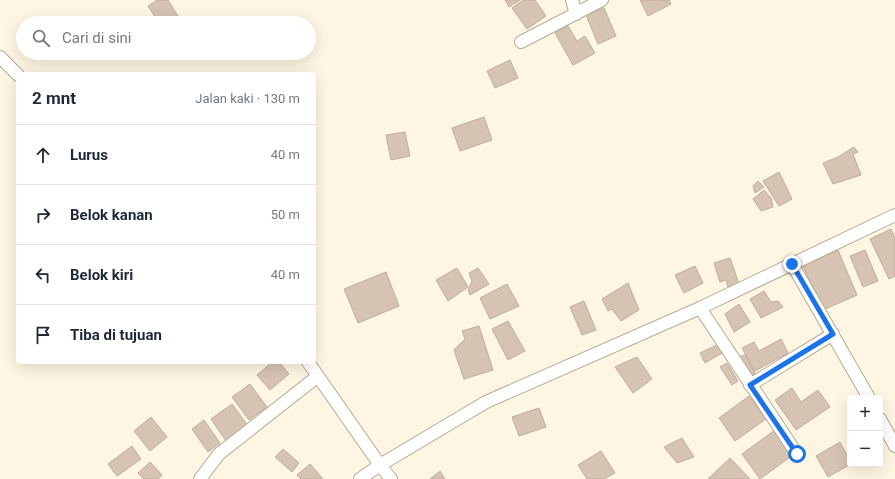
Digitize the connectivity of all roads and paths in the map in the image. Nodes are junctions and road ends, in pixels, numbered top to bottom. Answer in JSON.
{"nodes":[{"id":1,"x":572,"y":0,"type":"edge"},
{"id":2,"x":602,"y":0,"type":"edge"},
{"id":3,"x":576,"y":14,"type":"junction"},
{"id":4,"x":521,"y":42,"type":"dead end"},
{"id":5,"x":0,"y":57,"type":"edge"},
{"id":6,"x":16,"y":73,"type":"edge"},
{"id":7,"x":895,"y":216,"type":"edge"},
{"id":8,"x":792,"y":264,"type":"junction"},
{"id":9,"x":700,"y":308,"type":"junction"},
{"id":10,"x":833,"y":334,"type":"junction"},
{"id":11,"x":309,"y":364,"type":"edge"},
{"id":12,"x":318,"y":376,"type":"junction"},
{"id":13,"x":750,"y":385,"type":"junction"},
{"id":14,"x":867,"y":395,"type":"edge"},
{"id":15,"x":883,"y":424,"type":"edge"},
{"id":16,"x":895,"y":446,"type":"edge"},
{"id":17,"x":797,"y":454,"type":"dead end"},
{"id":18,"x":380,"y":465,"type":"junction"},
{"id":19,"x":200,"y":479,"type":"edge"},
{"id":20,"x":360,"y":479,"type":"edge"},
{"id":21,"x":391,"y":479,"type":"edge"}],
"edges":[{"from":1,"to":3,"type":"street"},
{"from":2,"to":3,"type":"street"},
{"from":3,"to":4,"type":"street"},
{"from":5,"to":6,"type":"street"},
{"from":7,"to":8,"type":"street"},
{"from":8,"to":9,"type":"street"},
{"from":8,"to":10,"type":"street"},
{"from":9,"to":13,"type":"street"},
{"from":9,"to":18,"type":"street"},
{"from":10,"to":13,"type":"street"},
{"from":10,"to":14,"type":"street"},
{"from":11,"to":12,"type":"street"},
{"from":12,"to":18,"type":"street"},
{"from":12,"to":19,"type":"street"},
{"from":13,"to":17,"type":"street"},
{"from":15,"to":16,"type":"street"},
{"from":18,"to":20,"type":"street"},
{"from":18,"to":21,"type":"street"}]}
